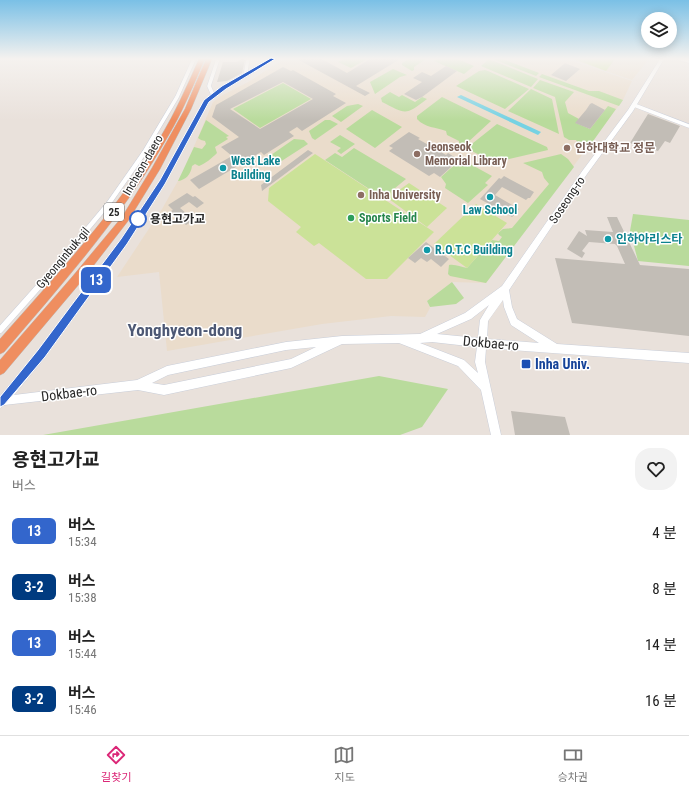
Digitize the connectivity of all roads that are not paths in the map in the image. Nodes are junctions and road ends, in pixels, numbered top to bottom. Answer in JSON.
{"nodes":[{"id":1,"x":185,"y":79,"type":"edge"},
{"id":2,"x":193,"y":79,"type":"edge"},
{"id":3,"x":200,"y":79,"type":"edge"},
{"id":4,"x":211,"y":79,"type":"edge"},
{"id":5,"x":239,"y":79,"type":"edge"},
{"id":6,"x":650,"y":79,"type":"edge"},
{"id":7,"x":213,"y":95,"type":"junction"},
{"id":8,"x":634,"y":105,"type":"junction"},
{"id":9,"x":689,"y":126,"type":"edge"},
{"id":10,"x":505,"y":289,"type":"junction"},
{"id":11,"x":0,"y":330,"type":"edge"},
{"id":12,"x":421,"y":338,"type":"junction"},
{"id":13,"x":398,"y":339,"type":"junction"},
{"id":14,"x":342,"y":340,"type":"junction"},
{"id":15,"x":481,"y":343,"type":"junction"},
{"id":16,"x":0,"y":348,"type":"edge"},
{"id":17,"x":556,"y":348,"type":"junction"},
{"id":18,"x":689,"y":358,"type":"edge"},
{"id":19,"x":2,"y":367,"type":"edge"},
{"id":20,"x":138,"y":385,"type":"junction"},
{"id":21,"x":485,"y":387,"type":"junction"},
{"id":22,"x":1,"y":402,"type":"edge"},
{"id":23,"x":496,"y":435,"type":"edge"}],
"edges":[{"from":1,"to":11,"type":"street","name":"Gyeonginbuk-gil"},
{"from":2,"to":16,"type":"highway","name":"Incheon-daero","number":"25"},
{"from":3,"to":19,"type":"highway","name":"Incheon-daero","number":"25"},
{"from":4,"to":7,"type":"street"},
{"from":5,"to":7,"type":"main road"},
{"from":6,"to":8,"type":"main road","name":"Soseong-ro"},
{"from":7,"to":22,"type":"main road"},
{"from":8,"to":9,"type":"street"},
{"from":8,"to":10,"type":"main road","name":"Soseong-ro"},
{"from":10,"to":12,"type":"main road"},
{"from":10,"to":15,"type":"main road","name":"Soseong-ro"},
{"from":10,"to":17,"type":"main road"},
{"from":12,"to":13,"type":"main road","name":"Dokbae-ro"},
{"from":12,"to":15,"type":"main road","name":"Dokbae-ro"},
{"from":13,"to":14,"type":"main road","name":"Dokbae-ro"},
{"from":13,"to":21,"type":"main road"},
{"from":14,"to":20,"type":"main road","name":"Dokbae-ro"},
{"from":14,"to":20,"type":"main road","name":"Dokbae-ro"},
{"from":15,"to":17,"type":"main road","name":"Dokbae-ro"},
{"from":15,"to":21,"type":"main road","name":"Soseong-ro"},
{"from":17,"to":18,"type":"main road","name":"Dokbae-ro"},
{"from":20,"to":22,"type":"main road","name":"Dokbae-ro"},
{"from":21,"to":23,"type":"main road","name":"Soseong-ro"}]}
